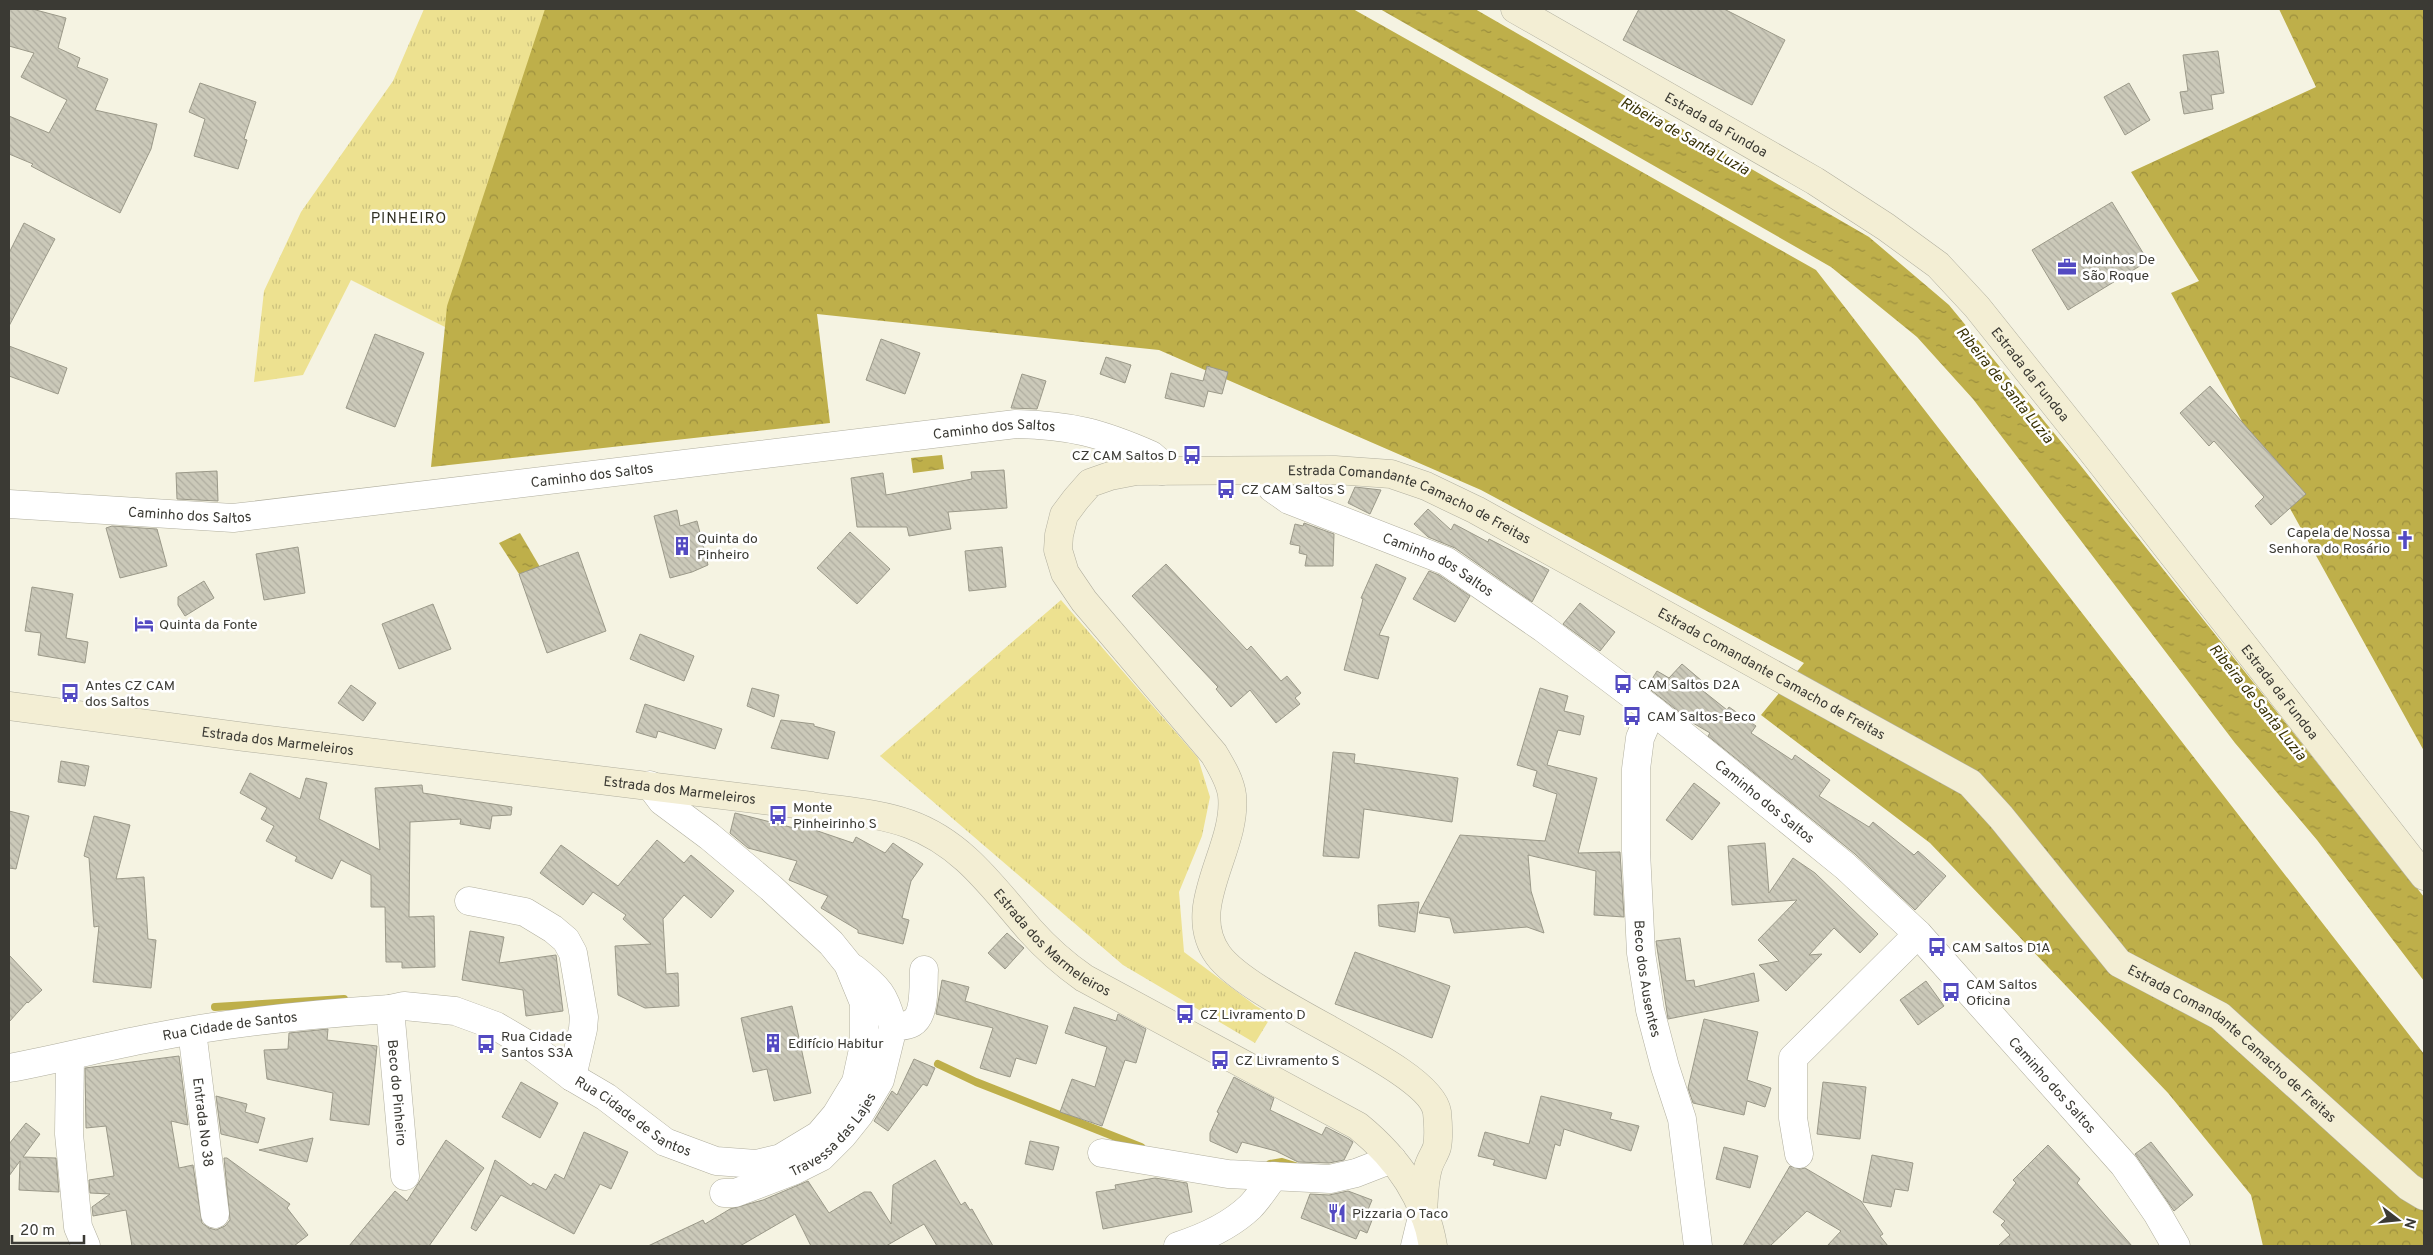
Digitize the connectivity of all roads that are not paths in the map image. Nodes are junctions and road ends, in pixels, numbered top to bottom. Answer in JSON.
{"nodes":[{"id":1,"x":1515,"y":9,"type":"edge"},
{"id":2,"x":1162,"y":471,"type":"junction"},
{"id":3,"x":1261,"y":471,"type":"junction"},
{"id":4,"x":9,"y":504,"type":"edge"},
{"id":5,"x":9,"y":706,"type":"edge"},
{"id":6,"x":1652,"y":710,"type":"junction"},
{"id":7,"x":650,"y":785,"type":"junction"},
{"id":8,"x":2424,"y":876,"type":"edge"},
{"id":9,"x":469,"y":902,"type":"dead end"},
{"id":10,"x":1918,"y":934,"type":"junction"},
{"id":11,"x":848,"y":964,"type":"junction"},
{"id":12,"x":924,"y":970,"type":"dead end"},
{"id":13,"x":390,"y":1009,"type":"junction"},
{"id":14,"x":893,"y":1027,"type":"junction"},
{"id":15,"x":192,"y":1031,"type":"junction"},
{"id":16,"x":70,"y":1057,"type":"junction"},
{"id":17,"x":9,"y":1068,"type":"edge"},
{"id":18,"x":572,"y":1077,"type":"junction"},
{"id":19,"x":1102,"y":1153,"type":"dead end"},
{"id":20,"x":1799,"y":1154,"type":"dead end"},
{"id":21,"x":1392,"y":1159,"type":"junction"},
{"id":22,"x":406,"y":1176,"type":"dead end"},
{"id":23,"x":1274,"y":1176,"type":"junction"},
{"id":24,"x":724,"y":1193,"type":"dead end"},
{"id":25,"x":2424,"y":1196,"type":"edge"},
{"id":26,"x":1423,"y":1213,"type":"junction"},
{"id":27,"x":215,"y":1214,"type":"dead end"},
{"id":28,"x":86,"y":1246,"type":"edge"},
{"id":29,"x":1178,"y":1246,"type":"edge"},
{"id":30,"x":1415,"y":1246,"type":"edge"},
{"id":31,"x":1433,"y":1246,"type":"edge"},
{"id":32,"x":1698,"y":1246,"type":"edge"},
{"id":33,"x":2176,"y":1246,"type":"edge"}],
"edges":[{"from":1,"to":8,"type":"main road","name":"Estrada da Fundoa"},
{"from":2,"to":3,"type":"main road","name":"Estrada Comandante Camacho de Freitas"},
{"from":2,"to":4,"type":"street","name":"Caminho dos Saltos"},
{"from":2,"to":26,"type":"main road","name":"Estrada Comandante Camacho de Freitas"},
{"from":3,"to":6,"type":"street","name":"Caminho dos Saltos"},
{"from":3,"to":25,"type":"main road","name":"Estrada Comandante Camacho de Freitas"},
{"from":5,"to":7,"type":"main road","name":"Estrada dos Marmeleiros"},
{"from":6,"to":10,"type":"street","name":"Caminho dos Saltos"},
{"from":6,"to":32,"type":"street","name":"Beco dos Ausentes"},
{"from":7,"to":11,"type":"street","name":"Rua Cidade de Santos"},
{"from":7,"to":21,"type":"main road","name":"Estrada dos Marmeleiros"},
{"from":9,"to":18,"type":"street"},
{"from":10,"to":20,"type":"street"},
{"from":10,"to":33,"type":"street","name":"Caminho dos Saltos"},
{"from":11,"to":14,"type":"street","name":"Travessa das Lajes"},
{"from":11,"to":18,"type":"street","name":"Rua Cidade de Santos"},
{"from":12,"to":14,"type":"street"},
{"from":13,"to":15,"type":"street","name":"Rua Cidade de Santos"},
{"from":13,"to":18,"type":"street","name":"Rua Cidade de Santos"},
{"from":13,"to":22,"type":"street","name":"Beco do Pinheiro"},
{"from":14,"to":24,"type":"street","name":"Travessa das Lajes"},
{"from":15,"to":16,"type":"street","name":"Rua Cidade de Santos"},
{"from":15,"to":27,"type":"street","name":"Entrada No 38"},
{"from":16,"to":17,"type":"street","name":"Rua Cidade de Santos"},
{"from":16,"to":28,"type":"street"},
{"from":19,"to":23,"type":"street"},
{"from":21,"to":23,"type":"street"},
{"from":21,"to":26,"type":"main road","name":"Estrada dos Marmeleiros"},
{"from":23,"to":29,"type":"street"},
{"from":26,"to":30,"type":"street"},
{"from":26,"to":31,"type":"main road","name":"Estrada dos Marmeleiros"}]}
